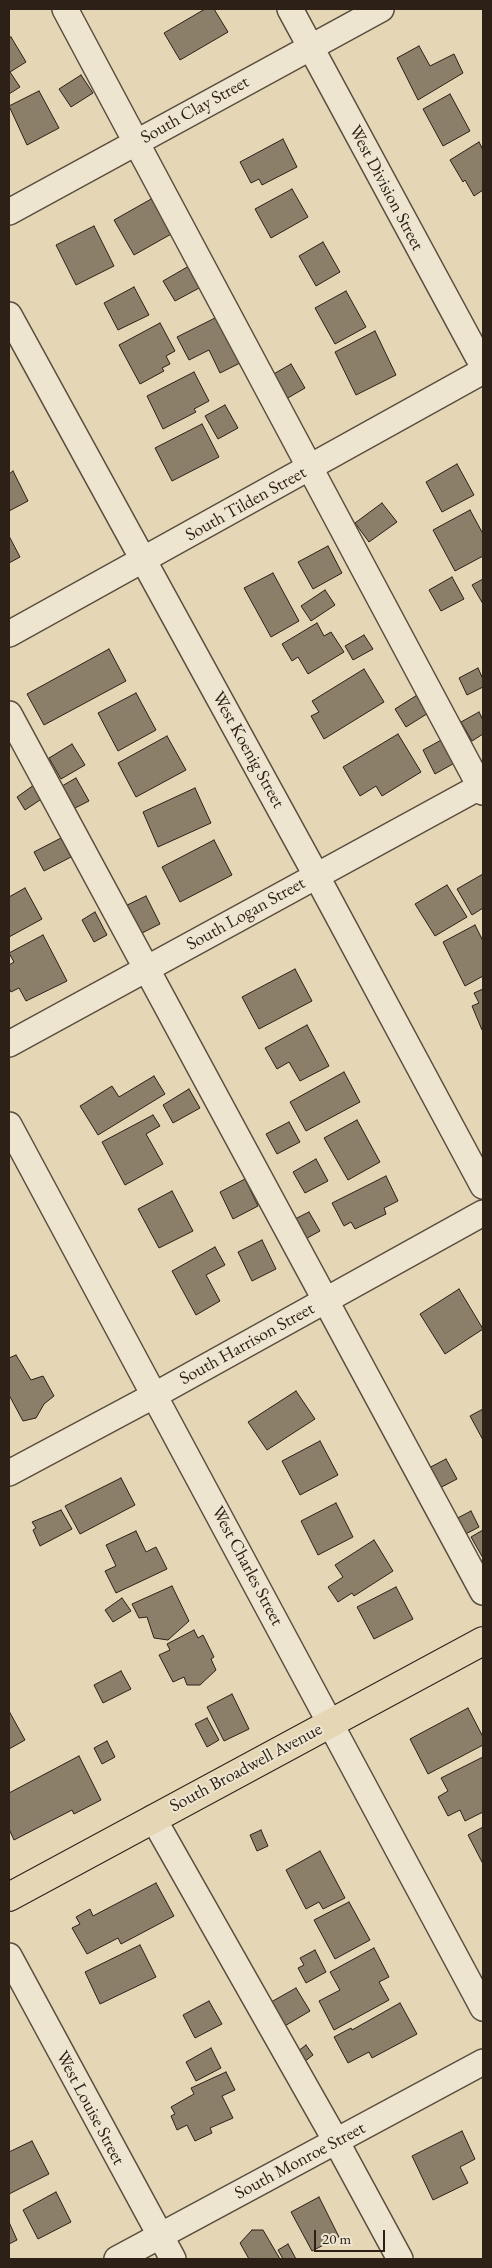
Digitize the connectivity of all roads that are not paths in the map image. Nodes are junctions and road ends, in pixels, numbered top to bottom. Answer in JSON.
{"nodes":[{"id":1,"x":65,"y":9,"type":"edge"},
{"id":2,"x":290,"y":9,"type":"edge"},
{"id":3,"x":381,"y":9,"type":"edge"},
{"id":4,"x":311,"y":48,"type":"junction"},
{"id":5,"x":135,"y":143,"type":"junction"},
{"id":6,"x":9,"y":212,"type":"edge"},
{"id":7,"x":9,"y":315,"type":"edge"},
{"id":8,"x":483,"y":366,"type":"edge"},
{"id":9,"x":483,"y":371,"type":"edge"},
{"id":10,"x":310,"y":468,"type":"junction"},
{"id":11,"x":144,"y":560,"type":"junction"},
{"id":12,"x":9,"y":634,"type":"edge"},
{"id":13,"x":9,"y":714,"type":"edge"},
{"id":14,"x":482,"y":788,"type":"edge"},
{"id":15,"x":316,"y":875,"type":"junction"},
{"id":16,"x":147,"y":968,"type":"junction"},
{"id":17,"x":9,"y":1044,"type":"edge"},
{"id":18,"x":9,"y":1125,"type":"edge"},
{"id":19,"x":483,"y":1186,"type":"edge"},
{"id":20,"x":483,"y":1213,"type":"edge"},
{"id":21,"x":326,"y":1300,"type":"junction"},
{"id":22,"x":155,"y":1395,"type":"junction"},
{"id":23,"x":9,"y":1473,"type":"edge"},
{"id":24,"x":483,"y":1592,"type":"edge"},
{"id":25,"x":483,"y":1641,"type":"edge"},
{"id":26,"x":331,"y":1723,"type":"junction"},
{"id":27,"x":153,"y":1818,"type":"junction"},
{"id":28,"x":9,"y":1897,"type":"edge"},
{"id":29,"x":9,"y":1956,"type":"edge"},
{"id":30,"x":483,"y":2008,"type":"edge"},
{"id":31,"x":483,"y":2062,"type":"edge"},
{"id":32,"x":336,"y":2141,"type":"junction"},
{"id":33,"x":160,"y":2236,"type":"junction"},
{"id":34,"x":117,"y":2259,"type":"edge"},
{"id":35,"x":173,"y":2259,"type":"edge"},
{"id":36,"x":400,"y":2259,"type":"edge"}],
"edges":[{"from":1,"to":5,"type":"street"},
{"from":2,"to":4,"type":"street","name":"West Division Street"},
{"from":3,"to":4,"type":"street","name":"South Clay Street"},
{"from":4,"to":5,"type":"street","name":"South Clay Street"},
{"from":4,"to":8,"type":"street","name":"West Division Street"},
{"from":5,"to":6,"type":"street","name":"South Clay Street"},
{"from":5,"to":10,"type":"street"},
{"from":7,"to":11,"type":"street","name":"West Koenig Street"},
{"from":9,"to":10,"type":"street","name":"South Tilden Street"},
{"from":10,"to":11,"type":"street","name":"South Tilden Street"},
{"from":10,"to":14,"type":"street"},
{"from":11,"to":12,"type":"street","name":"South Tilden Street"},
{"from":11,"to":15,"type":"street","name":"West Koenig Street"},
{"from":13,"to":16,"type":"street"},
{"from":14,"to":15,"type":"street","name":"South Logan Street"},
{"from":15,"to":16,"type":"street","name":"South Logan Street"},
{"from":15,"to":19,"type":"street","name":"West Koenig Street"},
{"from":16,"to":17,"type":"street","name":"South Logan Street"},
{"from":16,"to":21,"type":"street"},
{"from":18,"to":22,"type":"street","name":"West Charles Street"},
{"from":20,"to":21,"type":"street","name":"South Harrison Street"},
{"from":21,"to":22,"type":"street","name":"South Harrison Street"},
{"from":21,"to":24,"type":"street"},
{"from":22,"to":23,"type":"street","name":"South Harrison Street"},
{"from":22,"to":26,"type":"street","name":"West Charles Street"},
{"from":25,"to":26,"type":"main road","name":"South Broadwell Avenue"},
{"from":26,"to":27,"type":"main road","name":"South Broadwell Avenue"},
{"from":26,"to":30,"type":"street","name":"West Charles Street"},
{"from":27,"to":28,"type":"main road","name":"South Broadwell Avenue"},
{"from":27,"to":32,"type":"street"},
{"from":29,"to":33,"type":"street","name":"West Louise Street"},
{"from":31,"to":32,"type":"street","name":"South Monroe Street"},
{"from":32,"to":33,"type":"street","name":"South Monroe Street"},
{"from":32,"to":36,"type":"street"},
{"from":33,"to":34,"type":"street","name":"South Monroe Street"},
{"from":33,"to":35,"type":"street","name":"West Louise Street"}]}
